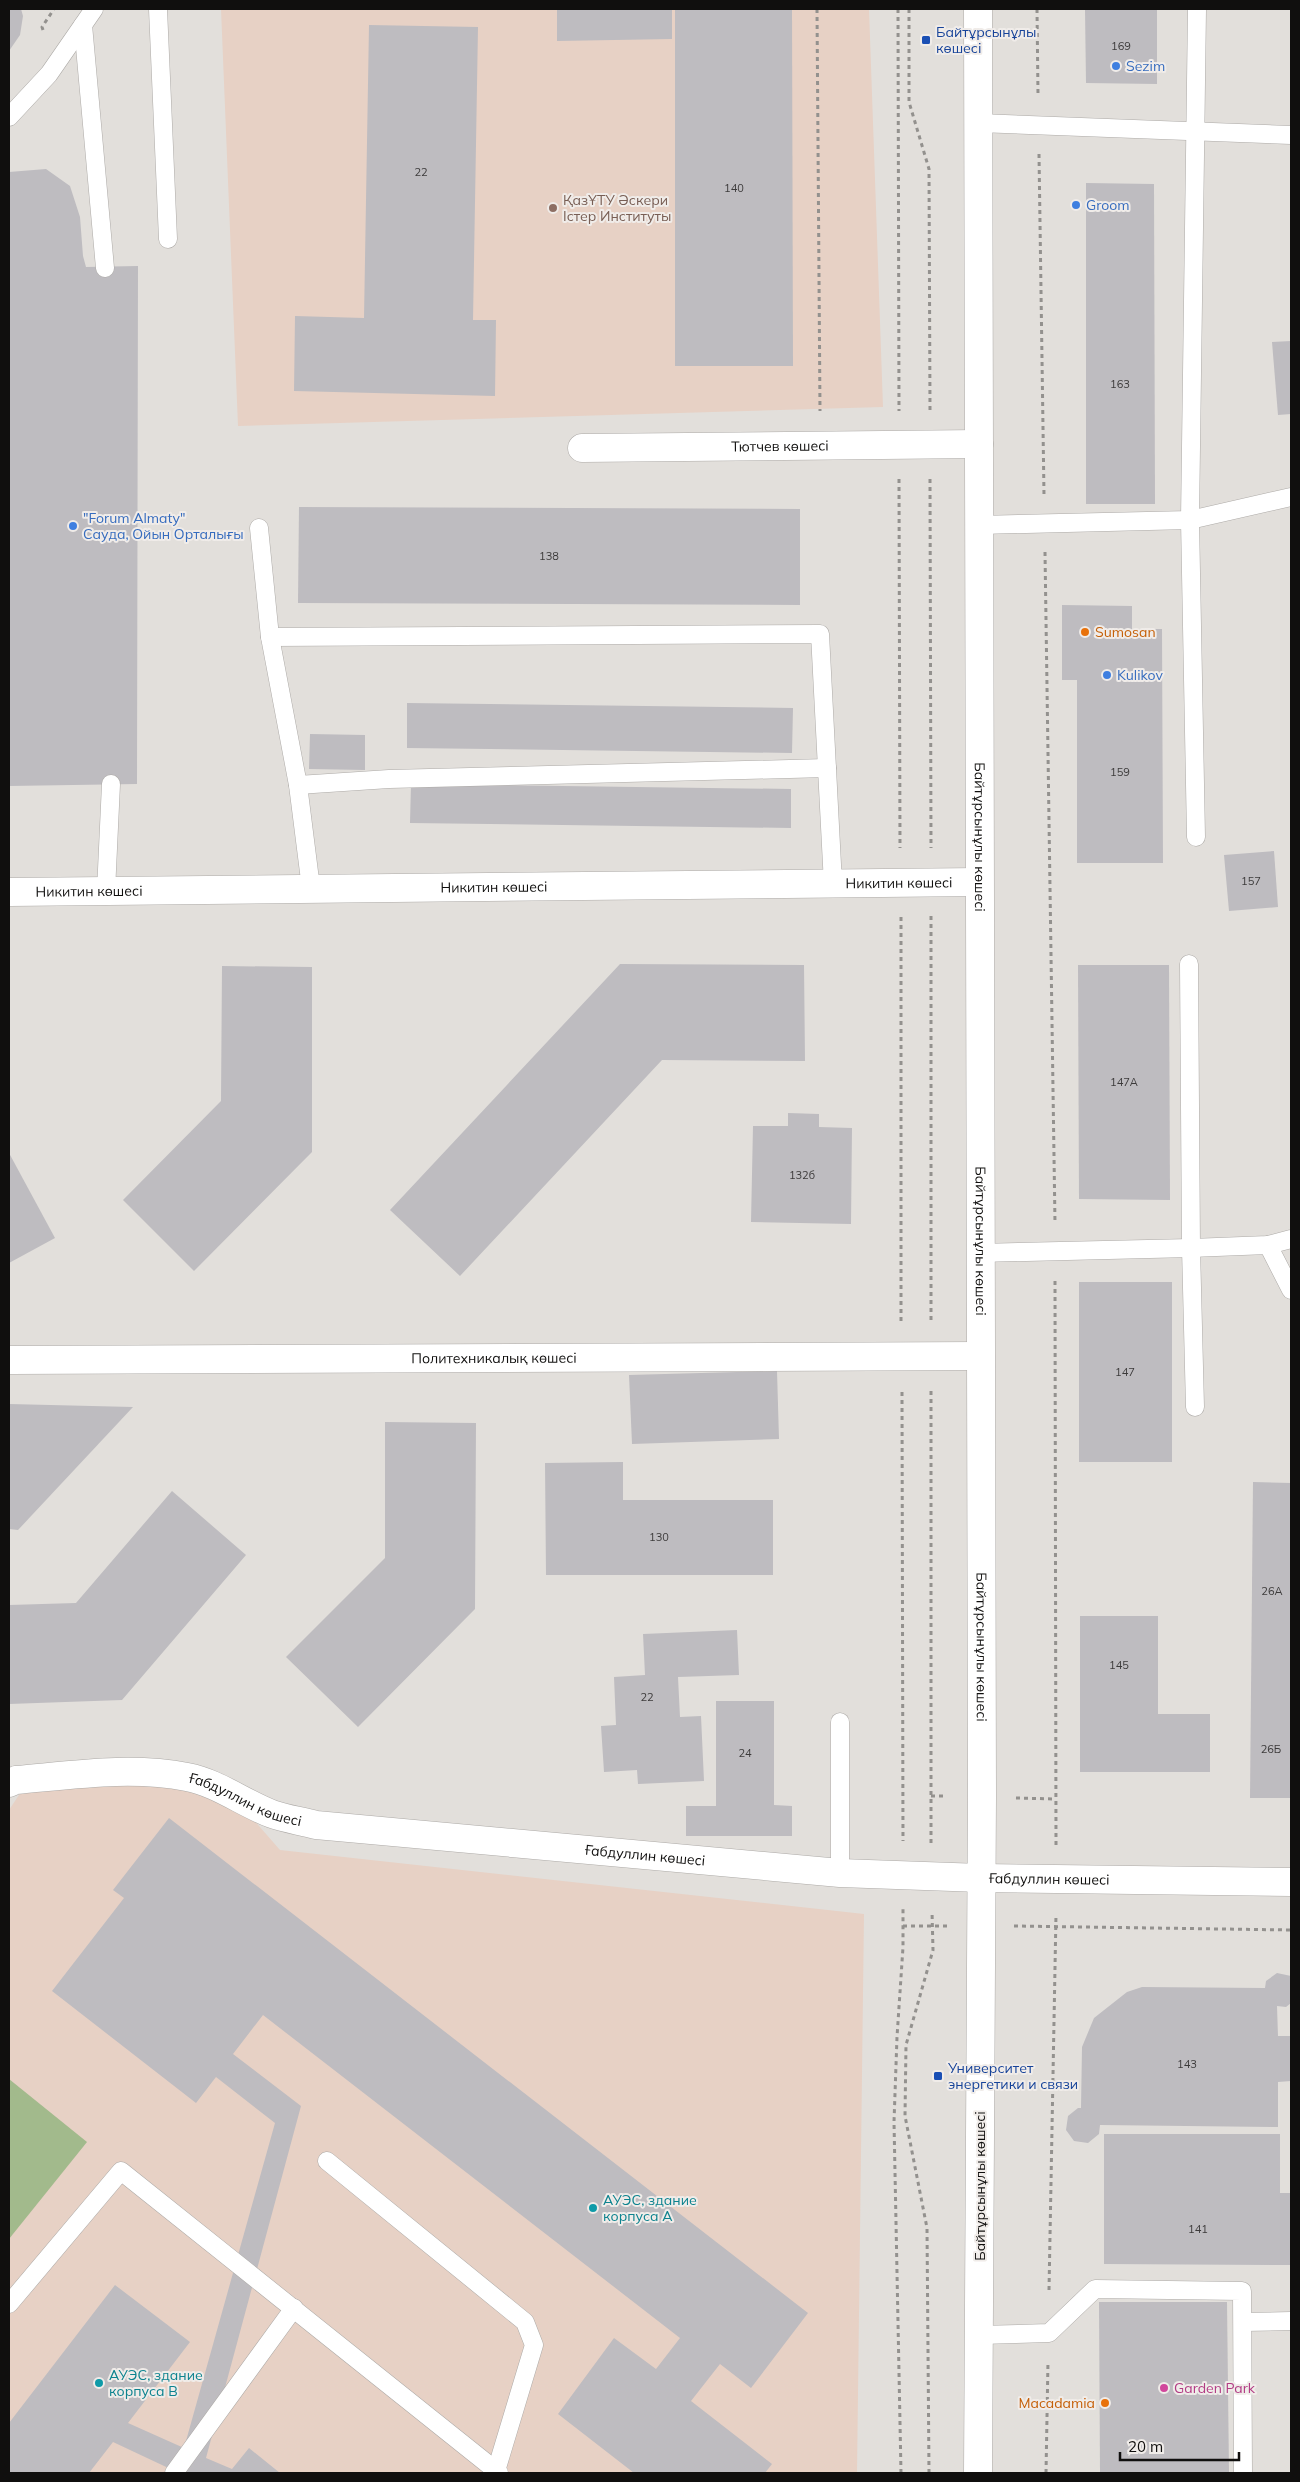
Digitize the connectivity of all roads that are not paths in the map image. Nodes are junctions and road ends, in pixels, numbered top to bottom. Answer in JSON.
{"nodes":[{"id":1,"x":94,"y":9,"type":"edge"},
{"id":2,"x":158,"y":9,"type":"edge"},
{"id":3,"x":978,"y":9,"type":"edge"},
{"id":4,"x":1197,"y":9,"type":"edge"},
{"id":5,"x":83,"y":25,"type":"junction"},
{"id":6,"x":9,"y":117,"type":"edge"},
{"id":7,"x":978,"y":123,"type":"junction"},
{"id":8,"x":1195,"y":132,"type":"junction"},
{"id":9,"x":1291,"y":135,"type":"edge"},
{"id":10,"x":168,"y":239,"type":"dead end"},
{"id":11,"x":104,"y":268,"type":"dead end"},
{"id":12,"x":978,"y":444,"type":"junction"},
{"id":13,"x":582,"y":448,"type":"dead end"},
{"id":14,"x":1291,"y":497,"type":"edge"},
{"id":15,"x":1190,"y":520,"type":"junction"},
{"id":16,"x":979,"y":525,"type":"junction"},
{"id":17,"x":259,"y":528,"type":"dead end"},
{"id":18,"x":270,"y":637,"type":"junction"},
{"id":19,"x":827,"y":768,"type":"junction"},
{"id":20,"x":111,"y":784,"type":"dead end"},
{"id":21,"x":298,"y":785,"type":"junction"},
{"id":22,"x":1196,"y":837,"type":"dead end"},
{"id":23,"x":979,"y":882,"type":"junction"},
{"id":24,"x":833,"y":884,"type":"junction"},
{"id":25,"x":311,"y":888,"type":"junction"},
{"id":26,"x":106,"y":891,"type":"junction"},
{"id":27,"x":9,"y":892,"type":"edge"},
{"id":28,"x":1189,"y":964,"type":"dead end"},
{"id":29,"x":1291,"y":1239,"type":"edge"},
{"id":30,"x":1268,"y":1245,"type":"junction"},
{"id":31,"x":1191,"y":1248,"type":"junction"},
{"id":32,"x":979,"y":1253,"type":"junction"},
{"id":33,"x":1291,"y":1290,"type":"edge"},
{"id":34,"x":980,"y":1356,"type":"junction"},
{"id":35,"x":9,"y":1360,"type":"edge"},
{"id":36,"x":1195,"y":1407,"type":"dead end"},
{"id":37,"x":840,"y":1722,"type":"dead end"},
{"id":38,"x":9,"y":1783,"type":"edge"},
{"id":39,"x":840,"y":1873,"type":"junction"},
{"id":40,"x":981,"y":1878,"type":"junction"},
{"id":41,"x":1291,"y":1882,"type":"edge"},
{"id":42,"x":328,"y":2161,"type":"dead end"},
{"id":43,"x":9,"y":2304,"type":"edge"},
{"id":44,"x":294,"y":2308,"type":"junction"},
{"id":45,"x":1291,"y":2321,"type":"edge"},
{"id":46,"x":1243,"y":2322,"type":"junction"},
{"id":47,"x":979,"y":2335,"type":"junction"},
{"id":48,"x":498,"y":2472,"type":"edge"},
{"id":49,"x":174,"y":2473,"type":"edge"},
{"id":50,"x":978,"y":2473,"type":"edge"},
{"id":51,"x":1243,"y":2473,"type":"edge"}],
"edges":[{"from":1,"to":5,"type":"lane"},
{"from":2,"to":10,"type":"lane"},
{"from":3,"to":7,"type":"street","name":"Байтұрсынұлы көшесі"},
{"from":4,"to":8,"type":"lane"},
{"from":5,"to":6,"type":"lane"},
{"from":5,"to":11,"type":"lane"},
{"from":7,"to":8,"type":"lane"},
{"from":7,"to":12,"type":"street","name":"Байтұрсынұлы көшесі"},
{"from":8,"to":9,"type":"lane"},
{"from":8,"to":15,"type":"lane"},
{"from":12,"to":13,"type":"street","name":"Тютчев көшесі"},
{"from":12,"to":16,"type":"street","name":"Байтұрсынұлы көшесі"},
{"from":14,"to":15,"type":"lane"},
{"from":15,"to":16,"type":"lane"},
{"from":15,"to":22,"type":"lane"},
{"from":16,"to":23,"type":"street","name":"Байтұрсынұлы көшесі"},
{"from":17,"to":18,"type":"lane"},
{"from":18,"to":19,"type":"lane"},
{"from":18,"to":21,"type":"lane"},
{"from":19,"to":21,"type":"lane"},
{"from":19,"to":24,"type":"lane"},
{"from":20,"to":26,"type":"lane"},
{"from":21,"to":25,"type":"lane"},
{"from":23,"to":24,"type":"street","name":"Никитин көшесі"},
{"from":23,"to":32,"type":"street","name":"Байтұрсынұлы көшесі"},
{"from":24,"to":25,"type":"street","name":"Никитин көшесі"},
{"from":25,"to":26,"type":"street","name":"Никитин көшесі"},
{"from":26,"to":27,"type":"street","name":"Никитин көшесі"},
{"from":28,"to":31,"type":"lane"},
{"from":29,"to":30,"type":"lane"},
{"from":30,"to":31,"type":"lane"},
{"from":30,"to":33,"type":"lane"},
{"from":31,"to":32,"type":"lane"},
{"from":31,"to":36,"type":"lane"},
{"from":32,"to":34,"type":"street","name":"Байтұрсынұлы көшесі"},
{"from":34,"to":35,"type":"street","name":"Политехникалық көшесі"},
{"from":34,"to":40,"type":"street","name":"Байтұрсынұлы көшесі"},
{"from":37,"to":39,"type":"lane"},
{"from":38,"to":39,"type":"street","name":"Ғабдуллин көшесі"},
{"from":39,"to":40,"type":"street","name":"Ғабдуллин көшесі"},
{"from":40,"to":41,"type":"street","name":"Ғабдуллин көшесі"},
{"from":40,"to":47,"type":"street","name":"Байтұрсынұлы көшесі"},
{"from":42,"to":48,"type":"lane"},
{"from":43,"to":44,"type":"lane"},
{"from":44,"to":48,"type":"lane"},
{"from":44,"to":49,"type":"lane"},
{"from":45,"to":46,"type":"lane"},
{"from":46,"to":47,"type":"lane"},
{"from":46,"to":51,"type":"lane"},
{"from":47,"to":50,"type":"street","name":"Байтұрсынұлы көшесі"}]}
